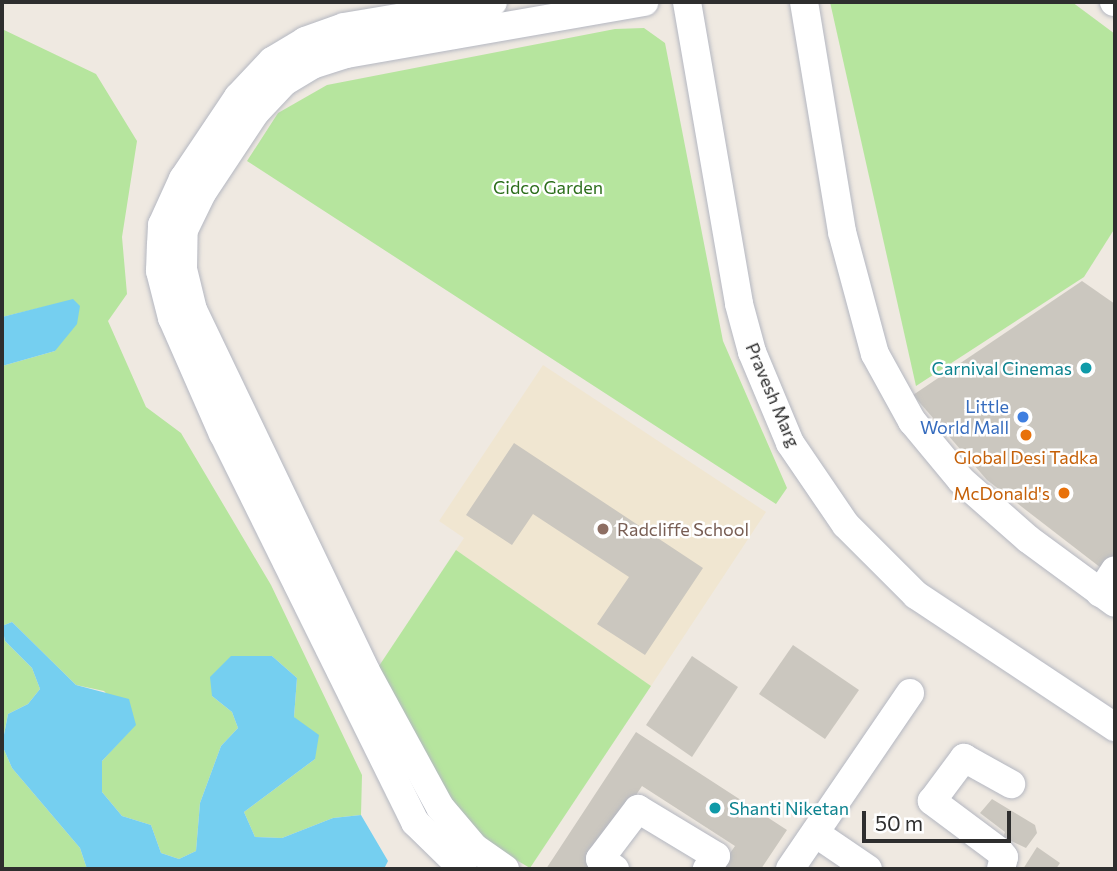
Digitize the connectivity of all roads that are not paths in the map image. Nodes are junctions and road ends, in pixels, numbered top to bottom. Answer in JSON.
{"nodes":[{"id":1,"x":493,"y":2,"type":"edge"},
{"id":2,"x":645,"y":2,"type":"edge"},
{"id":3,"x":687,"y":2,"type":"edge"},
{"id":4,"x":804,"y":2,"type":"edge"},
{"id":5,"x":1110,"y":589,"type":"edge"},
{"id":6,"x":910,"y":693,"type":"dead end"},
{"id":7,"x":1115,"y":727,"type":"edge"},
{"id":8,"x":1011,"y":784,"type":"dead end"},
{"id":9,"x":815,"y":833,"type":"junction"},
{"id":10,"x":463,"y":869,"type":"edge"},
{"id":11,"x":505,"y":869,"type":"edge"},
{"id":12,"x":615,"y":869,"type":"edge"},
{"id":13,"x":707,"y":869,"type":"edge"},
{"id":14,"x":790,"y":869,"type":"edge"},
{"id":15,"x":868,"y":869,"type":"edge"},
{"id":16,"x":1001,"y":869,"type":"edge"}],
"edges":[{"from":1,"to":10,"type":"street"},
{"from":2,"to":11,"type":"street"},
{"from":3,"to":7,"type":"street","name":"Pravesh Marg"},
{"from":4,"to":5,"type":"street"},
{"from":6,"to":9,"type":"street"},
{"from":8,"to":16,"type":"street"},
{"from":9,"to":14,"type":"street"},
{"from":9,"to":15,"type":"street"},
{"from":12,"to":13,"type":"street"}]}
